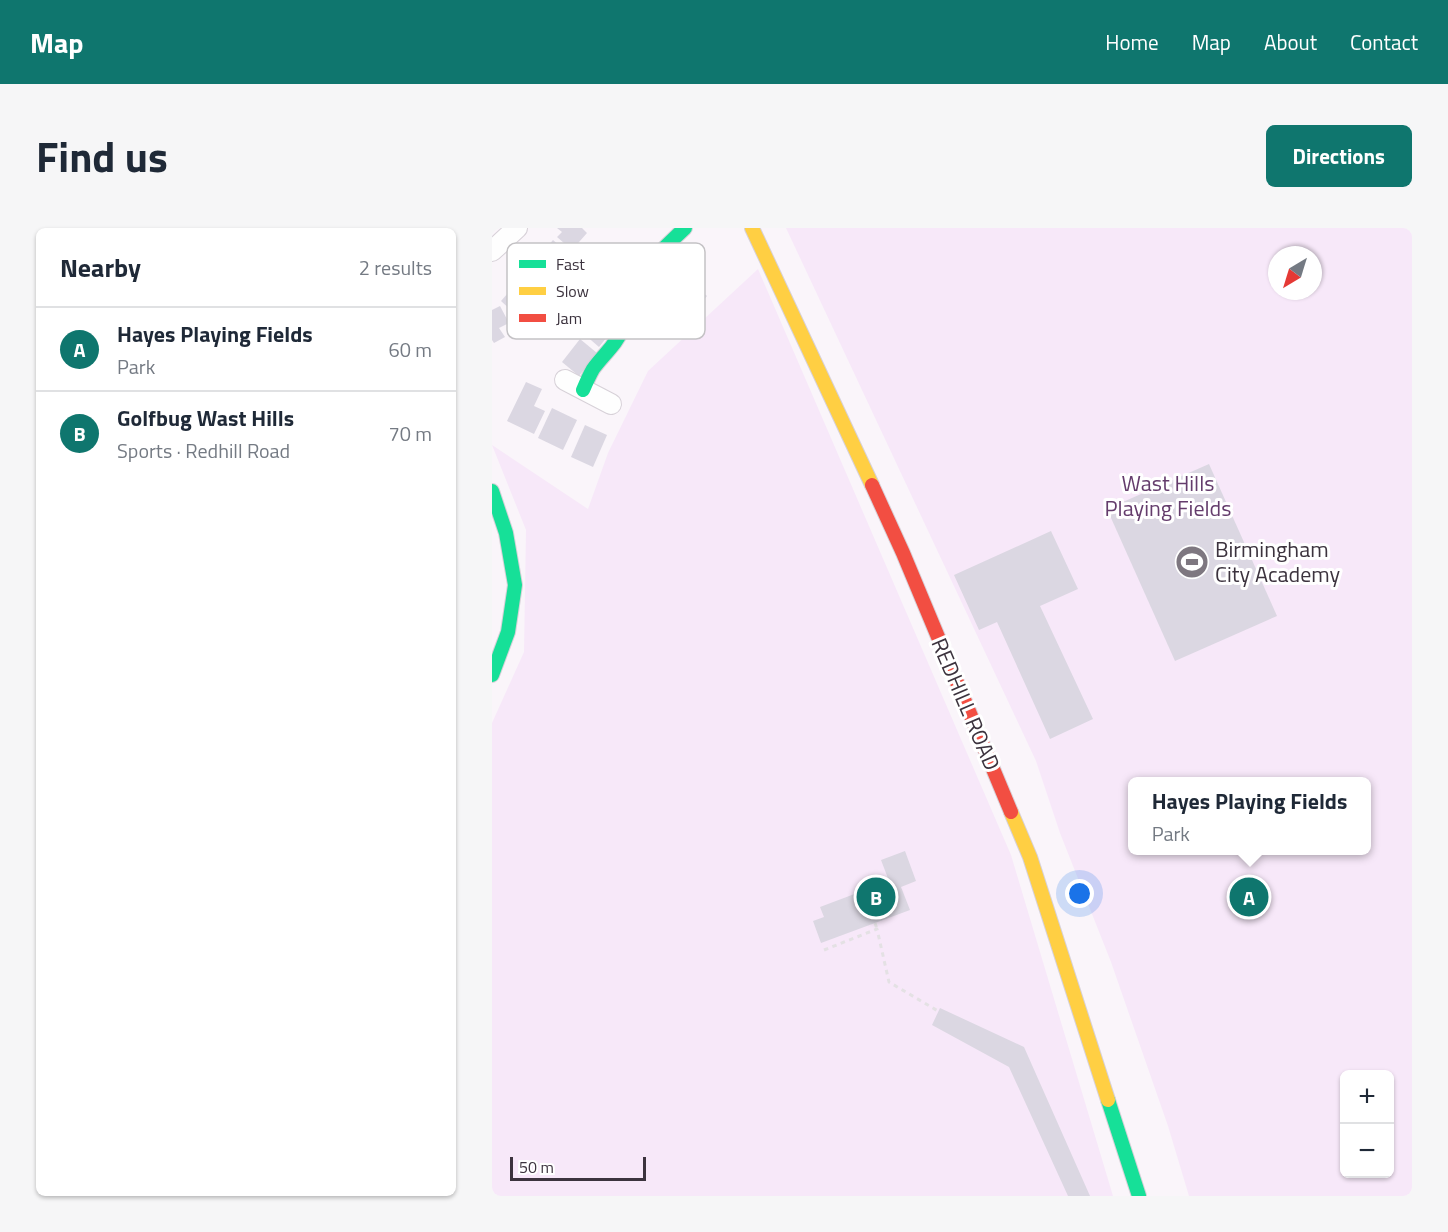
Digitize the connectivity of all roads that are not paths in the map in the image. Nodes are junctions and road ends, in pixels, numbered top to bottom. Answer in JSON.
{"nodes":[{"id":1,"x":517,"y":228,"type":"edge"},
{"id":2,"x":685,"y":228,"type":"edge"},
{"id":3,"x":752,"y":228,"type":"edge"},
{"id":4,"x":669,"y":243,"type":"edge"},
{"id":5,"x":492,"y":251,"type":"edge"},
{"id":6,"x":618,"y":339,"type":"edge"},
{"id":7,"x":565,"y":380,"type":"dead end"},
{"id":8,"x":583,"y":390,"type":"junction"},
{"id":9,"x":611,"y":404,"type":"dead end"},
{"id":10,"x":492,"y":491,"type":"edge"},
{"id":11,"x":492,"y":675,"type":"edge"},
{"id":12,"x":1139,"y":1196,"type":"edge"}],
"edges":[{"from":1,"to":5,"type":"street"},
{"from":2,"to":4,"type":"street"},
{"from":3,"to":12,"type":"street","name":"REDHILL ROAD"},
{"from":6,"to":8,"type":"street"},
{"from":7,"to":8,"type":"street"},
{"from":8,"to":9,"type":"street"},
{"from":10,"to":11,"type":"street"}]}
